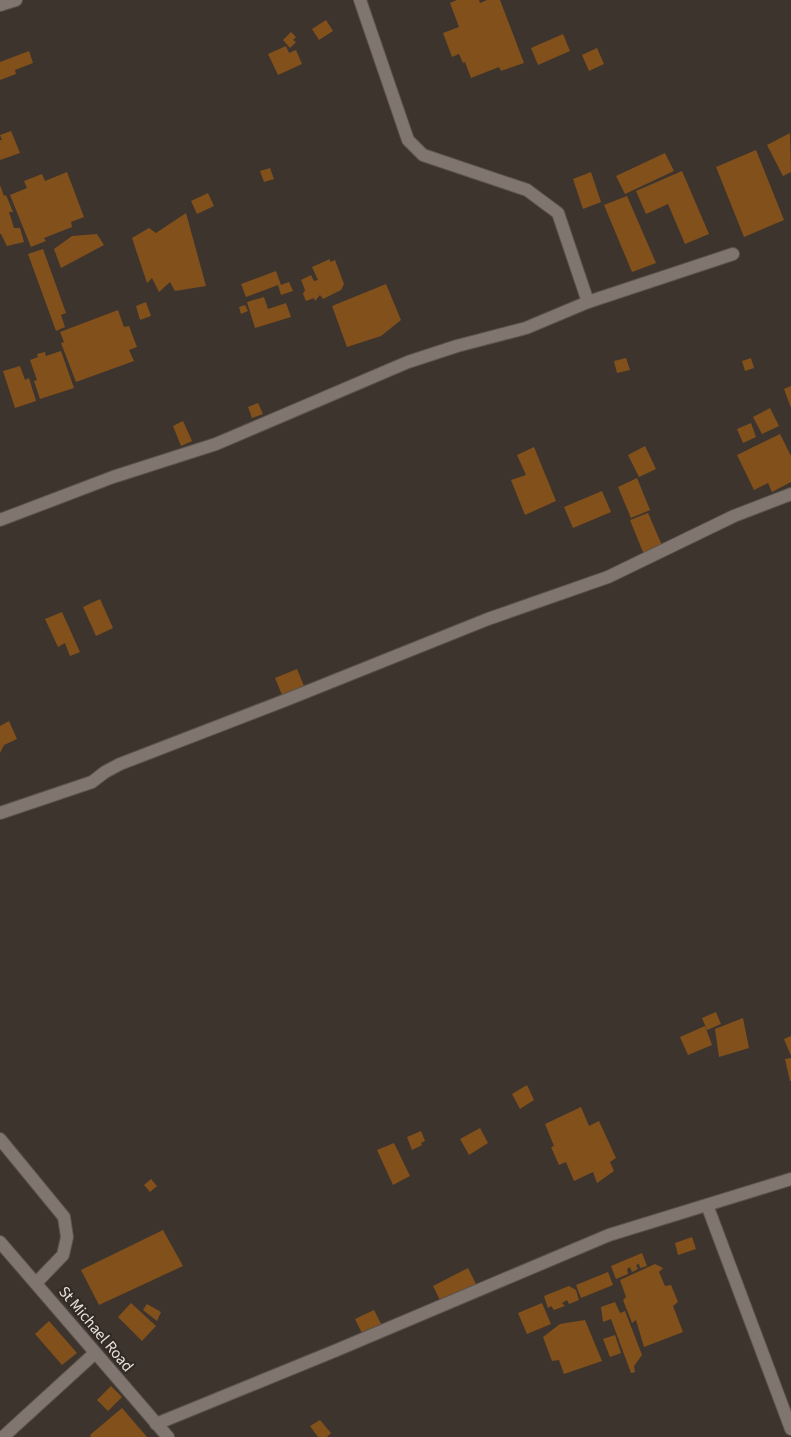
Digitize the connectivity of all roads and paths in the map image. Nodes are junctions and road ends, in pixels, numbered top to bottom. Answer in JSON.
{"nodes":[{"id":1,"x":16,"y":0,"type":"edge"},
{"id":2,"x":360,"y":0,"type":"edge"},
{"id":3,"x":0,"y":5,"type":"edge"},
{"id":4,"x":734,"y":254,"type":"dead end"},
{"id":5,"x":588,"y":302,"type":"junction"},
{"id":6,"x":791,"y":494,"type":"edge"},
{"id":7,"x":0,"y":520,"type":"edge"},
{"id":8,"x":0,"y":813,"type":"edge"},
{"id":9,"x":0,"y":1139,"type":"edge"},
{"id":10,"x":791,"y":1179,"type":"edge"},
{"id":11,"x":707,"y":1205,"type":"junction"},
{"id":12,"x":0,"y":1242,"type":"edge"},
{"id":13,"x":36,"y":1282,"type":"junction"},
{"id":14,"x":95,"y":1353,"type":"junction"},
{"id":15,"x":156,"y":1424,"type":"junction"},
{"id":16,"x":791,"y":1429,"type":"edge"},
{"id":17,"x":3,"y":1437,"type":"edge"},
{"id":18,"x":168,"y":1437,"type":"edge"}],
"edges":[{"from":1,"to":3,"type":"street"},
{"from":2,"to":5,"type":"street"},
{"from":4,"to":5,"type":"street"},
{"from":5,"to":7,"type":"street"},
{"from":6,"to":8,"type":"street"},
{"from":9,"to":13,"type":"street"},
{"from":10,"to":11,"type":"street"},
{"from":11,"to":15,"type":"street"},
{"from":11,"to":16,"type":"street"},
{"from":12,"to":13,"type":"street","name":"St Michael Road"},
{"from":13,"to":14,"type":"street","name":"St Michael Road"},
{"from":14,"to":15,"type":"street","name":"St Michael Road"},
{"from":14,"to":17,"type":"street"},
{"from":15,"to":18,"type":"street","name":"St Michael Road"}]}
